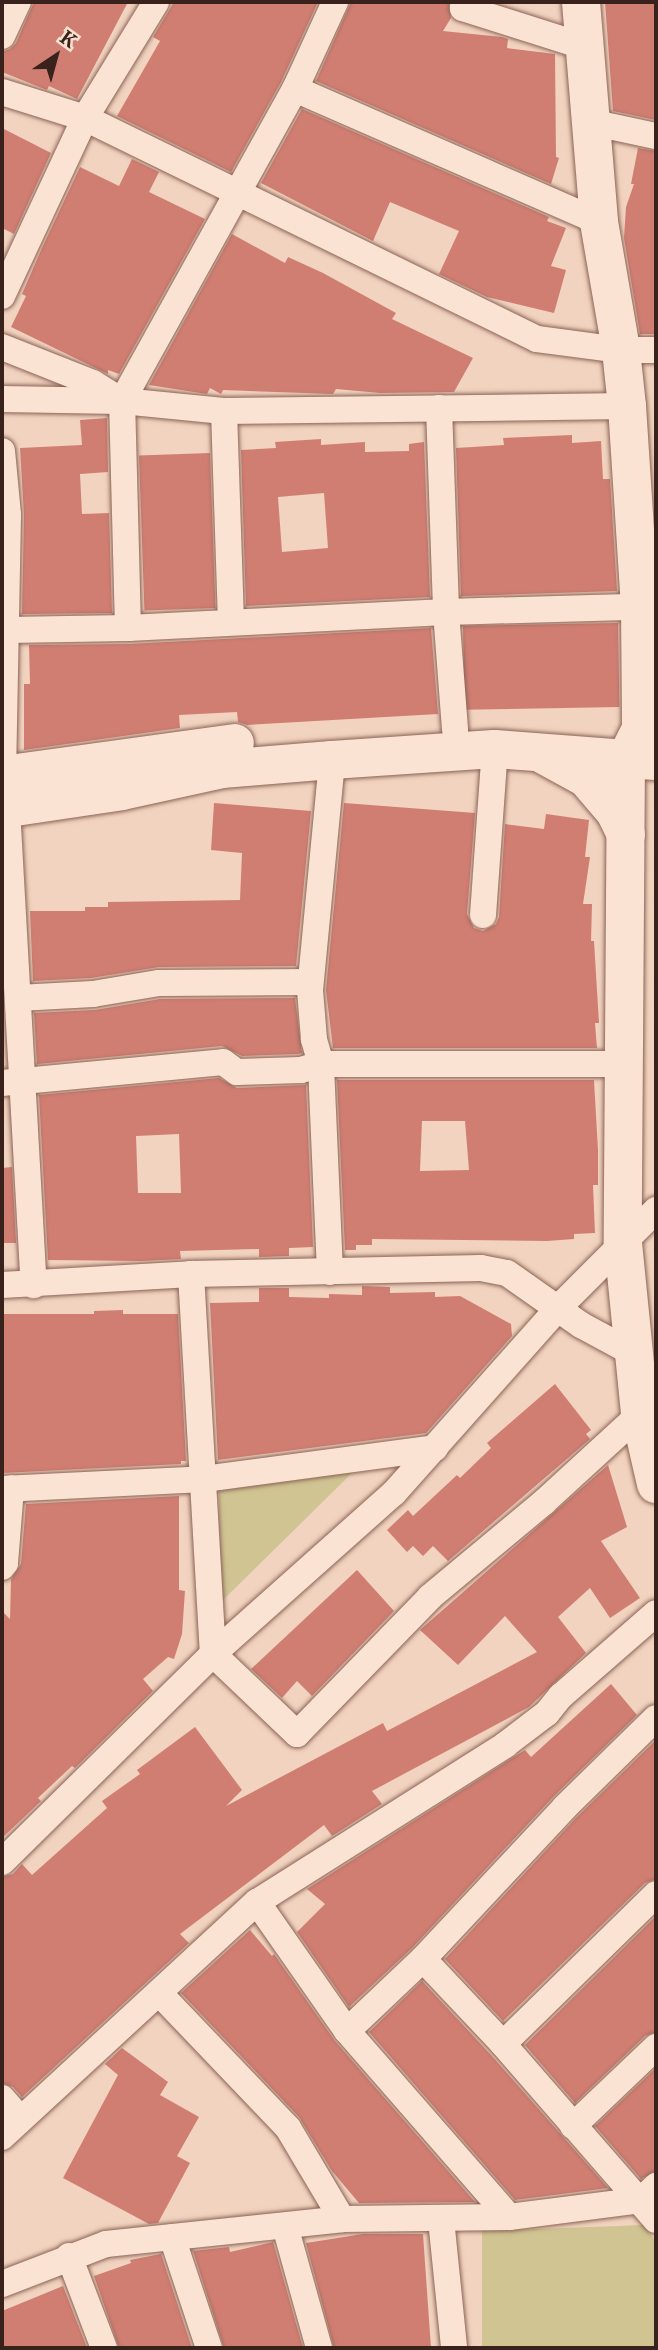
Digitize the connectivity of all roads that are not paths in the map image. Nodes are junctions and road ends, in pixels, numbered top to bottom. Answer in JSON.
{"nodes":[{"id":1,"x":18,"y":2,"type":"edge"},
{"id":2,"x":156,"y":2,"type":"edge"},
{"id":3,"x":335,"y":2,"type":"edge"},
{"id":4,"x":466,"y":2,"type":"edge"},
{"id":5,"x":581,"y":2,"type":"edge"},
{"id":6,"x":2,"y":36,"type":"edge"},
{"id":7,"x":586,"y":47,"type":"junction"},
{"id":8,"x":295,"y":89,"type":"junction"},
{"id":9,"x":2,"y":92,"type":"edge"},
{"id":10,"x":85,"y":118,"type":"junction"},
{"id":11,"x":590,"y":122,"type":"junction"},
{"id":12,"x":656,"y":136,"type":"edge"},
{"id":13,"x":238,"y":195,"type":"junction"},
{"id":14,"x":599,"y":222,"type":"junction"},
{"id":15,"x":2,"y":296,"type":"edge"},
{"id":16,"x":2,"y":347,"type":"edge"},
{"id":17,"x":639,"y":350,"type":"edge"},
{"id":18,"x":2,"y":399,"type":"edge"},
{"id":19,"x":122,"y":401,"type":"junction"},
{"id":20,"x":627,"y":406,"type":"junction"},
{"id":21,"x":439,"y":408,"type":"junction"},
{"id":22,"x":224,"y":411,"type":"junction"},
{"id":23,"x":2,"y":451,"type":"edge"},
{"id":24,"x":648,"y":606,"type":"edge"},
{"id":25,"x":446,"y":612,"type":"junction"},
{"id":26,"x":231,"y":622,"type":"junction"},
{"id":27,"x":128,"y":628,"type":"junction"},
{"id":28,"x":7,"y":630,"type":"junction"},
{"id":29,"x":455,"y":730,"type":"junction"},
{"id":30,"x":647,"y":746,"type":"edge"},
{"id":31,"x":495,"y":749,"type":"junction"},
{"id":32,"x":540,"y":752,"type":"junction"},
{"id":33,"x":332,"y":760,"type":"junction"},
{"id":34,"x":4,"y":792,"type":"edge"},
{"id":35,"x":626,"y":835,"type":"junction"},
{"id":36,"x":484,"y":915,"type":"dead end"},
{"id":37,"x":310,"y":982,"type":"junction"},
{"id":38,"x":18,"y":998,"type":"junction"},
{"id":39,"x":321,"y":1064,"type":"junction"},
{"id":40,"x":626,"y":1064,"type":"junction"},
{"id":41,"x":11,"y":1081,"type":"edge"},
{"id":42,"x":656,"y":1210,"type":"edge"},
{"id":43,"x":623,"y":1243,"type":"junction"},
{"id":44,"x":330,"y":1272,"type":"junction"},
{"id":45,"x":191,"y":1274,"type":"junction"},
{"id":46,"x":34,"y":1285,"type":"junction"},
{"id":47,"x":2,"y":1286,"type":"edge"},
{"id":48,"x":558,"y":1308,"type":"junction"},
{"id":49,"x":633,"y":1353,"type":"junction"},
{"id":50,"x":640,"y":1414,"type":"junction"},
{"id":51,"x":435,"y":1448,"type":"junction"},
{"id":52,"x":204,"y":1479,"type":"junction"},
{"id":53,"x":656,"y":1484,"type":"edge"},
{"id":54,"x":6,"y":1488,"type":"edge"},
{"id":55,"x":2,"y":1567,"type":"edge"},
{"id":56,"x":656,"y":1613,"type":"edge"},
{"id":57,"x":213,"y":1654,"type":"junction"},
{"id":58,"x":656,"y":1718,"type":"edge"},
{"id":59,"x":2,"y":1862,"type":"edge"},
{"id":60,"x":656,"y":1894,"type":"edge"},
{"id":61,"x":257,"y":1902,"type":"junction"},
{"id":62,"x":422,"y":1959,"type":"junction"},
{"id":63,"x":160,"y":1994,"type":"junction"},
{"id":64,"x":347,"y":2031,"type":"junction"},
{"id":65,"x":503,"y":2044,"type":"junction"},
{"id":66,"x":656,"y":2047,"type":"edge"},
{"id":67,"x":2,"y":2098,"type":"edge"},
{"id":68,"x":20,"y":2119,"type":"junction"},
{"id":69,"x":573,"y":2126,"type":"junction"},
{"id":70,"x":2,"y":2137,"type":"edge"},
{"id":71,"x":651,"y":2202,"type":"edge"},
{"id":72,"x":509,"y":2217,"type":"junction"},
{"id":73,"x":441,"y":2219,"type":"junction"},
{"id":74,"x":342,"y":2220,"type":"junction"},
{"id":75,"x":285,"y":2226,"type":"junction"},
{"id":76,"x":172,"y":2237,"type":"junction"},
{"id":77,"x":69,"y":2256,"type":"junction"},
{"id":78,"x":2,"y":2284,"type":"edge"},
{"id":79,"x":104,"y":2348,"type":"edge"},
{"id":80,"x":209,"y":2348,"type":"edge"},
{"id":81,"x":319,"y":2348,"type":"edge"},
{"id":82,"x":454,"y":2348,"type":"edge"}],
"edges":[{"from":1,"to":6,"type":"street"},
{"from":2,"to":10,"type":"street"},
{"from":3,"to":8,"type":"street"},
{"from":4,"to":7,"type":"street"},
{"from":5,"to":7,"type":"main road"},
{"from":7,"to":11,"type":"main road"},
{"from":8,"to":13,"type":"street"},
{"from":8,"to":14,"type":"street"},
{"from":9,"to":10,"type":"street"},
{"from":10,"to":13,"type":"street"},
{"from":10,"to":15,"type":"street"},
{"from":11,"to":12,"type":"street"},
{"from":11,"to":14,"type":"main road"},
{"from":13,"to":17,"type":"street"},
{"from":13,"to":19,"type":"street"},
{"from":14,"to":17,"type":"main road"},
{"from":16,"to":19,"type":"street"},
{"from":17,"to":20,"type":"main road"},
{"from":18,"to":19,"type":"street"},
{"from":19,"to":22,"type":"street"},
{"from":19,"to":27,"type":"street"},
{"from":20,"to":21,"type":"street"},
{"from":20,"to":24,"type":"main road"},
{"from":21,"to":22,"type":"street"},
{"from":21,"to":25,"type":"street"},
{"from":22,"to":26,"type":"street"},
{"from":23,"to":28,"type":"street"},
{"from":24,"to":25,"type":"street"},
{"from":24,"to":30,"type":"main road"},
{"from":25,"to":26,"type":"street"},
{"from":25,"to":29,"type":"street"},
{"from":26,"to":27,"type":"street"},
{"from":27,"to":28,"type":"street"},
{"from":28,"to":34,"type":"street"},
{"from":29,"to":30,"type":"main road"},
{"from":29,"to":34,"type":"main road"},
{"from":30,"to":32,"type":"main road"},
{"from":30,"to":35,"type":"main road"},
{"from":31,"to":32,"type":"main road"},
{"from":31,"to":33,"type":"main road"},
{"from":31,"to":36,"type":"street"},
{"from":32,"to":35,"type":"main road"},
{"from":33,"to":34,"type":"main road"},
{"from":33,"to":37,"type":"street"},
{"from":34,"to":38,"type":"street"},
{"from":35,"to":40,"type":"main road"},
{"from":37,"to":38,"type":"street"},
{"from":37,"to":39,"type":"street"},
{"from":38,"to":41,"type":"street"},
{"from":39,"to":40,"type":"street"},
{"from":39,"to":41,"type":"street"},
{"from":39,"to":44,"type":"street"},
{"from":40,"to":43,"type":"main road"},
{"from":41,"to":46,"type":"street"},
{"from":42,"to":43,"type":"street"},
{"from":43,"to":48,"type":"street"},
{"from":43,"to":49,"type":"main road"},
{"from":44,"to":45,"type":"street"},
{"from":44,"to":48,"type":"street"},
{"from":45,"to":46,"type":"street"},
{"from":45,"to":52,"type":"street"},
{"from":46,"to":47,"type":"street"},
{"from":48,"to":49,"type":"street"},
{"from":48,"to":51,"type":"street"},
{"from":49,"to":50,"type":"main road"},
{"from":50,"to":53,"type":"main road"},
{"from":50,"to":57,"type":"street"},
{"from":51,"to":52,"type":"street"},
{"from":51,"to":57,"type":"street"},
{"from":52,"to":54,"type":"street"},
{"from":52,"to":57,"type":"street"},
{"from":54,"to":55,"type":"street"},
{"from":56,"to":61,"type":"street"},
{"from":57,"to":59,"type":"street"},
{"from":58,"to":62,"type":"street"},
{"from":60,"to":65,"type":"street"},
{"from":61,"to":63,"type":"street"},
{"from":61,"to":64,"type":"street"},
{"from":62,"to":64,"type":"street"},
{"from":62,"to":65,"type":"street"},
{"from":63,"to":68,"type":"street"},
{"from":63,"to":74,"type":"street"},
{"from":64,"to":72,"type":"street"},
{"from":65,"to":69,"type":"street"},
{"from":66,"to":69,"type":"street"},
{"from":67,"to":68,"type":"street"},
{"from":68,"to":70,"type":"street"},
{"from":69,"to":71,"type":"street"},
{"from":71,"to":72,"type":"street"},
{"from":72,"to":73,"type":"street"},
{"from":73,"to":74,"type":"street"},
{"from":73,"to":82,"type":"street"},
{"from":74,"to":75,"type":"street"},
{"from":75,"to":76,"type":"street"},
{"from":75,"to":81,"type":"street"},
{"from":76,"to":77,"type":"street"},
{"from":76,"to":80,"type":"street"},
{"from":77,"to":78,"type":"street"},
{"from":77,"to":79,"type":"street"}]}
